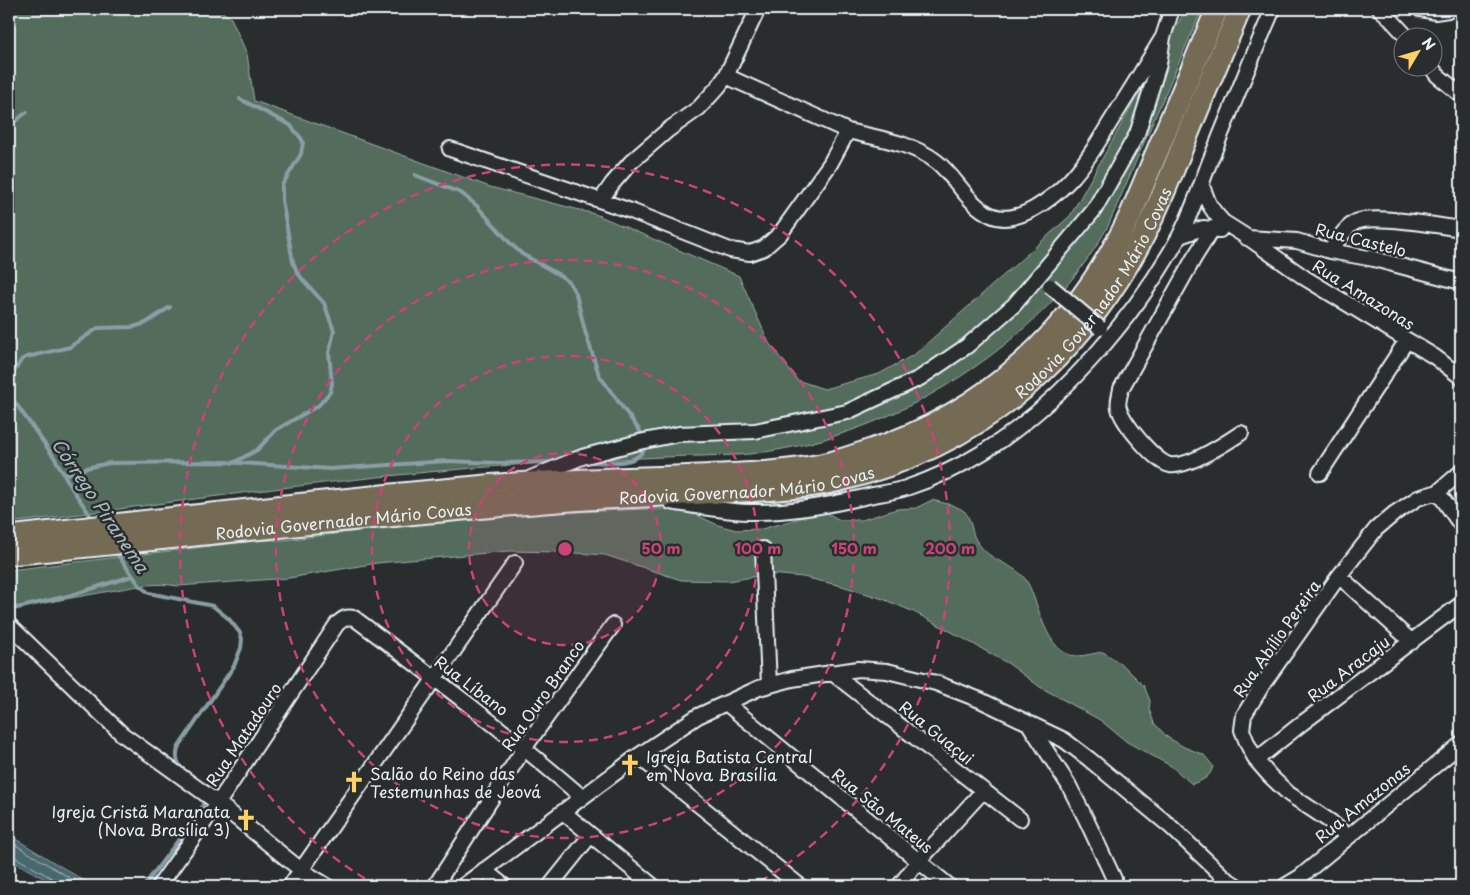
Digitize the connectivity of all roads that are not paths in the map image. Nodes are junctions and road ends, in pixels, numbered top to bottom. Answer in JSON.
{"nodes":[{"id":1,"x":758,"y":9,"type":"edge"},
{"id":2,"x":1172,"y":9,"type":"edge"},
{"id":3,"x":1217,"y":9,"type":"edge"},
{"id":4,"x":1240,"y":9,"type":"edge"},
{"id":5,"x":1273,"y":9,"type":"edge"},
{"id":6,"x":1380,"y":9,"type":"edge"},
{"id":7,"x":1420,"y":9,"type":"edge"},
{"id":8,"x":1455,"y":9,"type":"edge"},
{"id":9,"x":1399,"y":28,"type":"edge"},
{"id":10,"x":1163,"y":37,"type":"junction"},
{"id":11,"x":726,"y":76,"type":"junction"},
{"id":12,"x":1441,"y":78,"type":"edge"},
{"id":13,"x":1461,"y":95,"type":"edge"},
{"id":14,"x":848,"y":131,"type":"junction"},
{"id":15,"x":450,"y":149,"type":"dead end"},
{"id":16,"x":1202,"y":186,"type":"junction"},
{"id":17,"x":601,"y":200,"type":"junction"},
{"id":18,"x":1213,"y":228,"type":"junction"},
{"id":19,"x":1461,"y":229,"type":"edge"},
{"id":20,"x":1180,"y":236,"type":"junction"},
{"id":21,"x":1250,"y":239,"type":"junction"},
{"id":22,"x":1330,"y":251,"type":"junction"},
{"id":23,"x":1045,"y":282,"type":"junction"},
{"id":24,"x":1461,"y":282,"type":"edge"},
{"id":25,"x":1105,"y":332,"type":"junction"},
{"id":26,"x":1407,"y":340,"type":"junction"},
{"id":27,"x":1461,"y":377,"type":"edge"},
{"id":28,"x":1241,"y":433,"type":"dead end"},
{"id":29,"x":1461,"y":472,"type":"edge"},
{"id":30,"x":1320,"y":473,"type":"dead end"},
{"id":31,"x":517,"y":484,"type":"junction"},
{"id":32,"x":1438,"y":492,"type":"junction"},
{"id":33,"x":640,"y":496,"type":"junction"},
{"id":34,"x":1461,"y":525,"type":"edge"},
{"id":35,"x":9,"y":537,"type":"edge"},
{"id":36,"x":763,"y":549,"type":"dead end"},
{"id":37,"x":9,"y":554,"type":"edge"},
{"id":38,"x":514,"y":564,"type":"dead end"},
{"id":39,"x":1339,"y":576,"type":"junction"},
{"id":40,"x":1461,"y":604,"type":"edge"},
{"id":41,"x":337,"y":624,"type":"joint"},
{"id":42,"x":9,"y":625,"type":"edge"},
{"id":43,"x":613,"y":625,"type":"dead end"},
{"id":44,"x":1412,"y":642,"type":"junction"},
{"id":45,"x":831,"y":672,"type":"junction"},
{"id":46,"x":436,"y":679,"type":"junction"},
{"id":47,"x":769,"y":685,"type":"junction"},
{"id":48,"x":726,"y":704,"type":"junction"},
{"id":49,"x":1028,"y":722,"type":"junction"},
{"id":50,"x":1461,"y":745,"type":"edge"},
{"id":51,"x":525,"y":747,"type":"junction"},
{"id":52,"x":638,"y":756,"type":"junction"},
{"id":53,"x":1256,"y":760,"type":"junction"},
{"id":54,"x":983,"y":791,"type":"junction"},
{"id":55,"x":582,"y":797,"type":"junction"},
{"id":56,"x":218,"y":802,"type":"junction"},
{"id":57,"x":563,"y":812,"type":"junction"},
{"id":58,"x":1020,"y":819,"type":"dead end"},
{"id":59,"x":590,"y":836,"type":"junction"},
{"id":60,"x":1347,"y":836,"type":"junction"},
{"id":61,"x":918,"y":862,"type":"junction"},
{"id":62,"x":301,"y":870,"type":"junction"},
{"id":63,"x":484,"y":870,"type":"junction"},
{"id":64,"x":159,"y":886,"type":"edge"},
{"id":65,"x":290,"y":886,"type":"edge"},
{"id":66,"x":327,"y":886,"type":"edge"},
{"id":67,"x":435,"y":886,"type":"edge"},
{"id":68,"x":462,"y":886,"type":"edge"},
{"id":69,"x":504,"y":886,"type":"edge"},
{"id":70,"x":550,"y":886,"type":"edge"},
{"id":71,"x":653,"y":886,"type":"edge"},
{"id":72,"x":800,"y":886,"type":"edge"},
{"id":73,"x":899,"y":886,"type":"edge"},
{"id":74,"x":949,"y":886,"type":"edge"},
{"id":75,"x":1115,"y":886,"type":"edge"},
{"id":76,"x":1236,"y":886,"type":"edge"},
{"id":77,"x":1285,"y":886,"type":"edge"}],
"edges":[{"from":1,"to":11,"type":"street"},
{"from":2,"to":10,"type":"street","name":"Rodovia Governador Mário Covas"},
{"from":3,"to":31,"type":"highway","name":"Rodovia Governador Mário Covas"},
{"from":4,"to":33,"type":"highway","name":"Rodovia Governador Mário Covas"},
{"from":5,"to":16,"type":"street"},
{"from":6,"to":9,"type":"street"},
{"from":7,"to":8,"type":"street"},
{"from":10,"to":14,"type":"street"},
{"from":10,"to":23,"type":"street","name":"Rodovia Governador Mário Covas"},
{"from":11,"to":14,"type":"street"},
{"from":11,"to":17,"type":"street"},
{"from":12,"to":13,"type":"street"},
{"from":14,"to":17,"type":"street"},
{"from":15,"to":17,"type":"street"},
{"from":16,"to":20,"type":"street"},
{"from":16,"to":21,"type":"street","name":"Rua Amazonas"},
{"from":18,"to":20,"type":"street","name":"Rua Amazonas"},
{"from":18,"to":21,"type":"street","name":"Rua Amazonas"},
{"from":18,"to":28,"type":"street"},
{"from":19,"to":22,"type":"street"},
{"from":20,"to":25,"type":"street"},
{"from":21,"to":22,"type":"street","name":"Rua Castelo"},
{"from":21,"to":26,"type":"street","name":"Rua Amazonas"},
{"from":22,"to":24,"type":"street","name":"Rua Castelo"},
{"from":23,"to":25,"type":"street","bridge":true},
{"from":23,"to":31,"type":"street","name":"Rodovia Governador Mário Covas"},
{"from":25,"to":33,"type":"street"},
{"from":26,"to":27,"type":"street","name":"Rua Amazonas"},
{"from":26,"to":30,"type":"street"},
{"from":29,"to":32,"type":"street","name":"Rua Abílio Pereira"},
{"from":31,"to":35,"type":"highway","name":"Rodovia Governador Mário Covas"},
{"from":32,"to":34,"type":"street"},
{"from":32,"to":39,"type":"street","name":"Rua Abílio Pereira"},
{"from":33,"to":37,"type":"highway","name":"Rodovia Governador Mário Covas"},
{"from":36,"to":47,"type":"street"},
{"from":38,"to":46,"type":"street"},
{"from":39,"to":44,"type":"street"},
{"from":39,"to":53,"type":"street","name":"Rua Abílio Pereira"},
{"from":40,"to":44,"type":"street","name":"Rua Aracaju"},
{"from":41,"to":46,"type":"street","name":"Rua Líbano"},
{"from":41,"to":56,"type":"street","name":"Rua Matadouro"},
{"from":42,"to":56,"type":"street"},
{"from":43,"to":51,"type":"street","name":"Rua Ouro Branco"},
{"from":44,"to":53,"type":"street","name":"Rua Aracaju"},
{"from":45,"to":47,"type":"street"},
{"from":45,"to":49,"type":"street"},
{"from":45,"to":54,"type":"street","name":"Rua Guaçui"},
{"from":46,"to":51,"type":"street","name":"Rua Líbano"},
{"from":46,"to":62,"type":"street"},
{"from":47,"to":48,"type":"street"},
{"from":48,"to":52,"type":"street"},
{"from":48,"to":61,"type":"street","name":"Rua São Mateus"},
{"from":49,"to":75,"type":"street"},
{"from":49,"to":76,"type":"street"},
{"from":50,"to":60,"type":"street","name":"Rua Amazonas"},
{"from":51,"to":55,"type":"street","name":"Rua Líbano"},
{"from":51,"to":67,"type":"street","name":"Rua Ouro Branco"},
{"from":52,"to":55,"type":"street"},
{"from":52,"to":72,"type":"street"},
{"from":53,"to":60,"type":"street","name":"Rua Abílio Pereira"},
{"from":54,"to":58,"type":"street","name":"Rua Guaçui"},
{"from":54,"to":61,"type":"street"},
{"from":55,"to":57,"type":"street"},
{"from":56,"to":62,"type":"street"},
{"from":56,"to":64,"type":"street","name":"Rua Matadouro"},
{"from":57,"to":59,"type":"street"},
{"from":57,"to":63,"type":"street"},
{"from":59,"to":70,"type":"street"},
{"from":59,"to":71,"type":"street"},
{"from":60,"to":77,"type":"street","name":"Rua Amazonas"},
{"from":61,"to":73,"type":"street"},
{"from":61,"to":74,"type":"street","name":"Rua São Mateus"},
{"from":62,"to":65,"type":"street"},
{"from":62,"to":66,"type":"street"},
{"from":63,"to":68,"type":"street"},
{"from":63,"to":69,"type":"street"}]}
